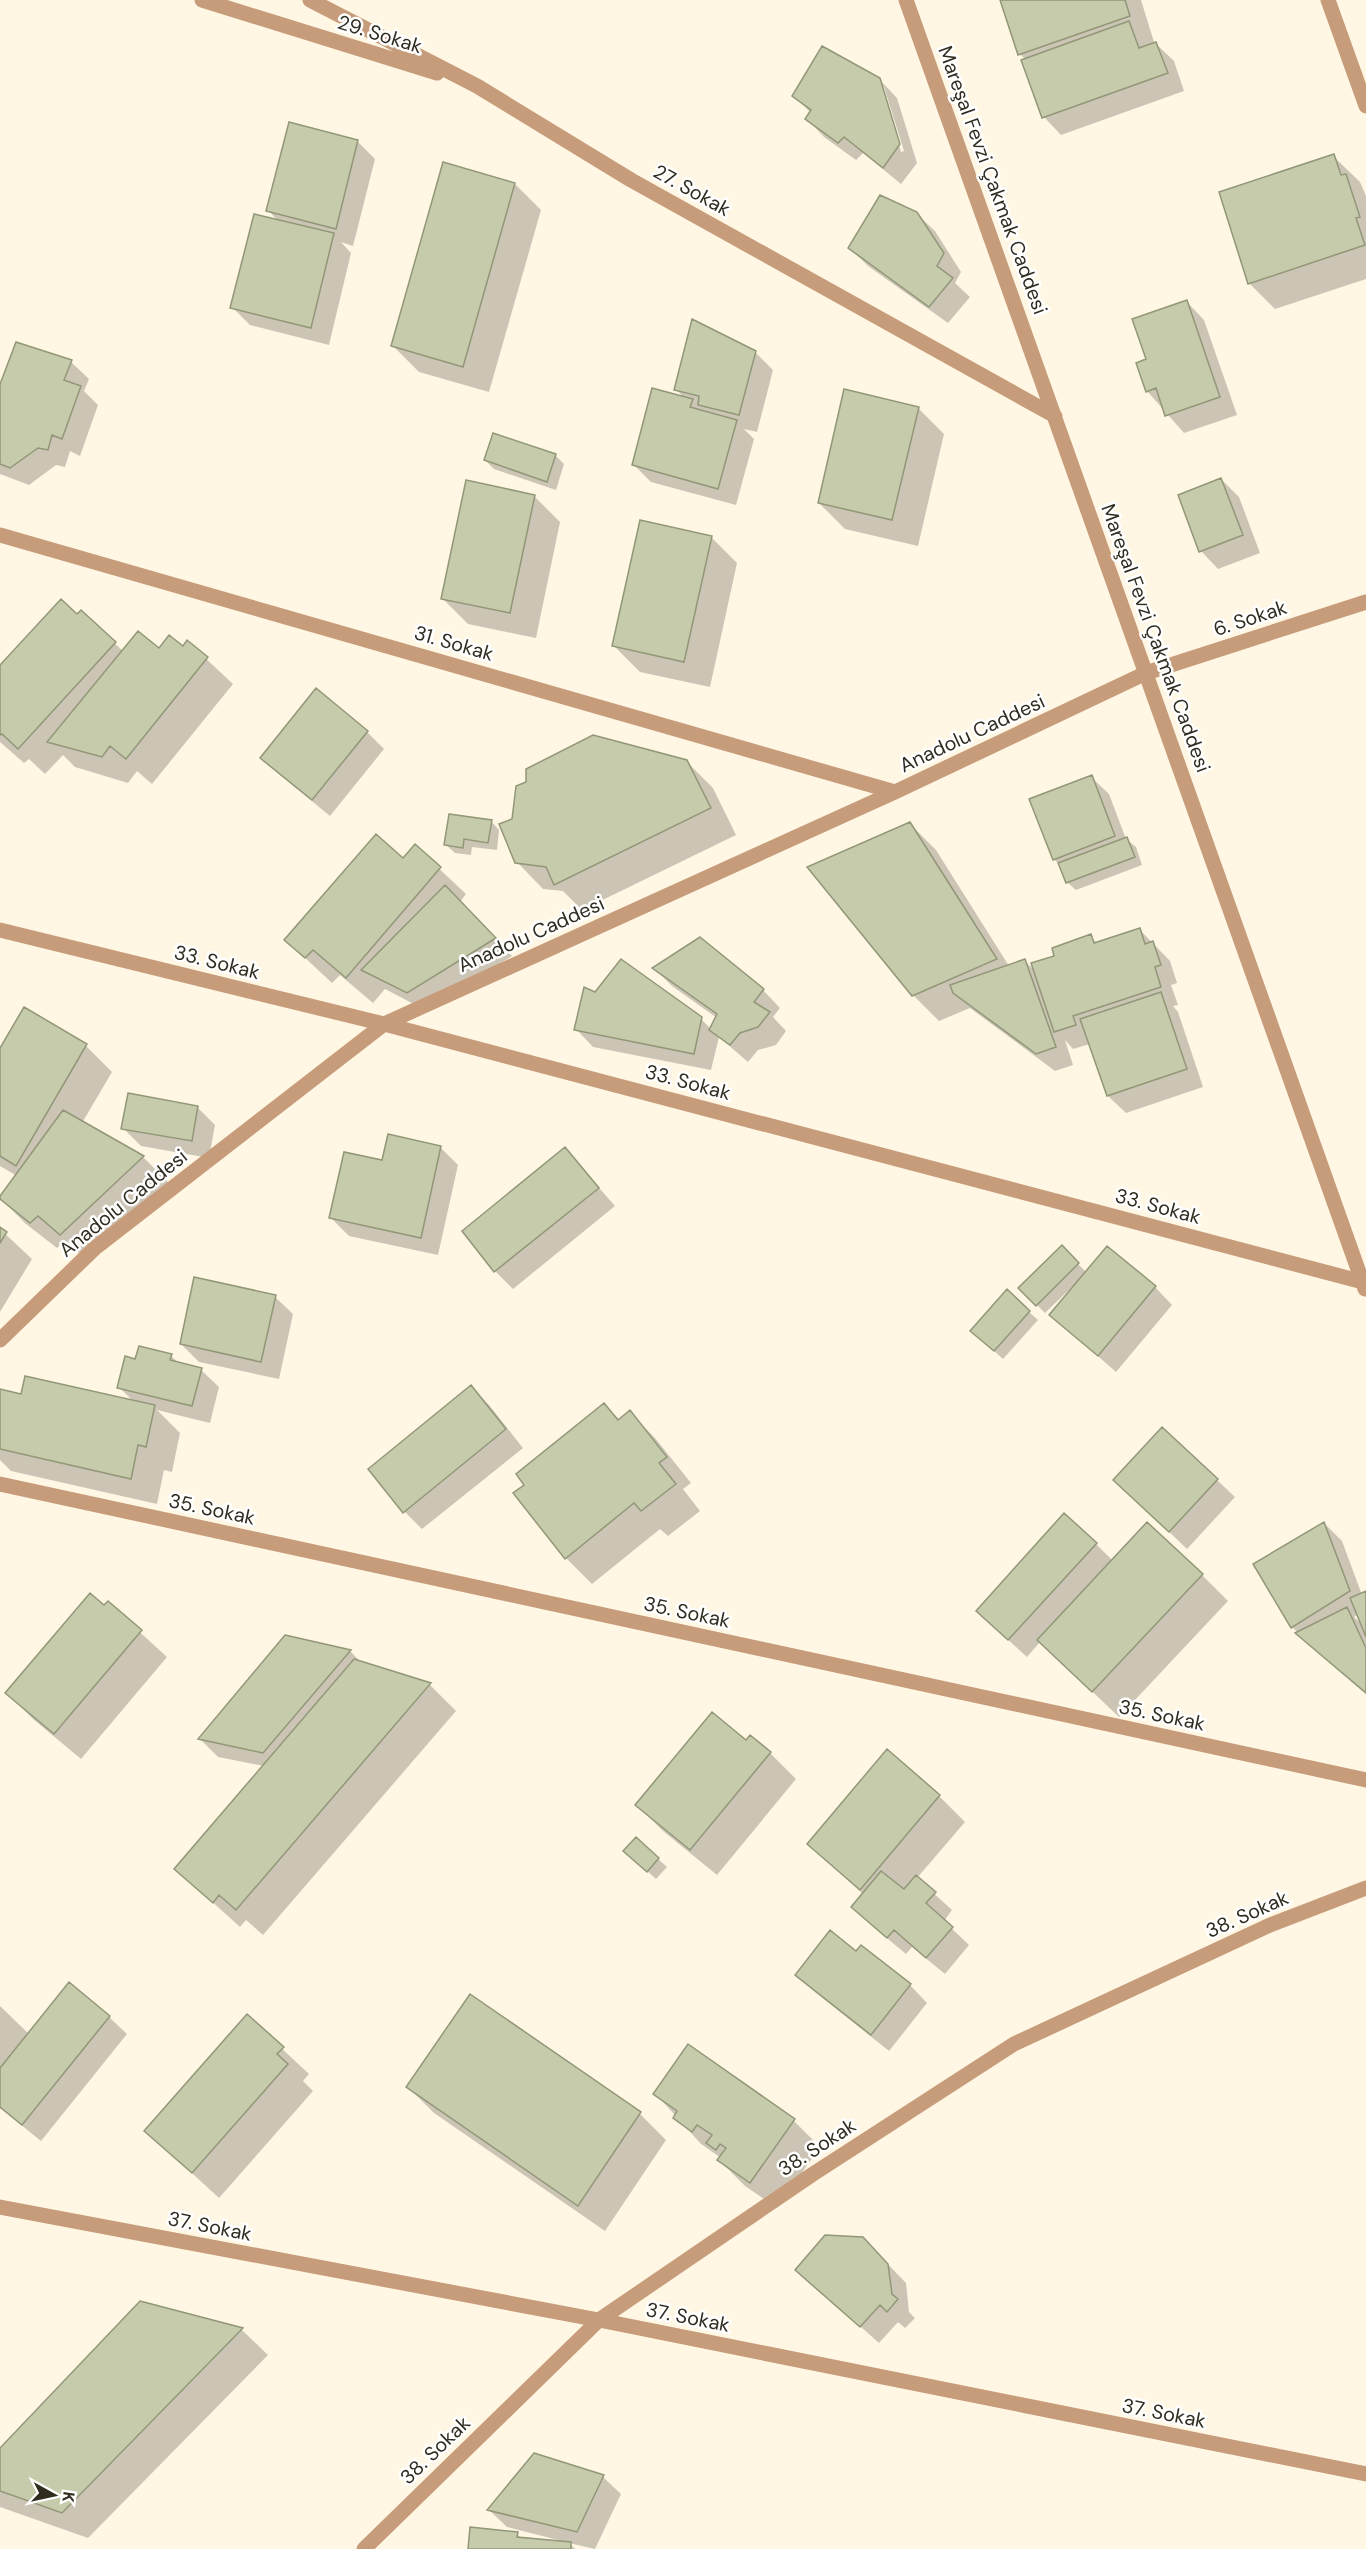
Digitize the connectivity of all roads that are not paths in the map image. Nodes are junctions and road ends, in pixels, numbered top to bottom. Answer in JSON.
{"nodes":[{"id":1,"x":202,"y":0,"type":"edge"},
{"id":2,"x":310,"y":0,"type":"edge"},
{"id":3,"x":906,"y":0,"type":"edge"},
{"id":4,"x":1328,"y":0,"type":"edge"},
{"id":5,"x":477,"y":86,"type":"junction"},
{"id":6,"x":1366,"y":106,"type":"edge"},
{"id":7,"x":1054,"y":416,"type":"junction"},
{"id":8,"x":0,"y":535,"type":"edge"},
{"id":9,"x":1366,"y":602,"type":"edge"},
{"id":10,"x":1146,"y":674,"type":"junction"},
{"id":11,"x":896,"y":792,"type":"junction"},
{"id":12,"x":0,"y":930,"type":"edge"},
{"id":13,"x":384,"y":1024,"type":"junction"},
{"id":14,"x":1364,"y":1286,"type":"edge"},
{"id":15,"x":0,"y":1340,"type":"edge"},
{"id":16,"x":0,"y":1484,"type":"edge"},
{"id":17,"x":1366,"y":1780,"type":"edge"},
{"id":18,"x":1366,"y":1888,"type":"edge"},
{"id":19,"x":0,"y":2208,"type":"edge"},
{"id":20,"x":599,"y":2320,"type":"junction"},
{"id":21,"x":1366,"y":2475,"type":"edge"},
{"id":22,"x":364,"y":2549,"type":"edge"}],
"edges":[{"from":1,"to":5,"type":"street","name":"29. Sokak"},
{"from":2,"to":5,"type":"street","name":"27. Sokak"},
{"from":3,"to":7,"type":"street","name":"Mareşal Fevzi Çakmak Caddesi"},
{"from":4,"to":6,"type":"street"},
{"from":5,"to":7,"type":"street","name":"27. Sokak"},
{"from":7,"to":10,"type":"street","name":"Mareşal Fevzi Çakmak Caddesi"},
{"from":8,"to":11,"type":"street","name":"31. Sokak"},
{"from":9,"to":10,"type":"street","name":"6. Sokak"},
{"from":10,"to":11,"type":"street","name":"Anadolu Caddesi"},
{"from":10,"to":14,"type":"street","name":"Mareşal Fevzi Çakmak Caddesi"},
{"from":11,"to":13,"type":"street","name":"Anadolu Caddesi"},
{"from":12,"to":13,"type":"street","name":"33. Sokak"},
{"from":13,"to":14,"type":"street","name":"33. Sokak"},
{"from":13,"to":15,"type":"street","name":"Anadolu Caddesi"},
{"from":16,"to":17,"type":"street","name":"35. Sokak"},
{"from":18,"to":20,"type":"street","name":"38. Sokak"},
{"from":19,"to":20,"type":"street","name":"37. Sokak"},
{"from":20,"to":21,"type":"street","name":"37. Sokak"},
{"from":20,"to":22,"type":"street","name":"38. Sokak"}]}
